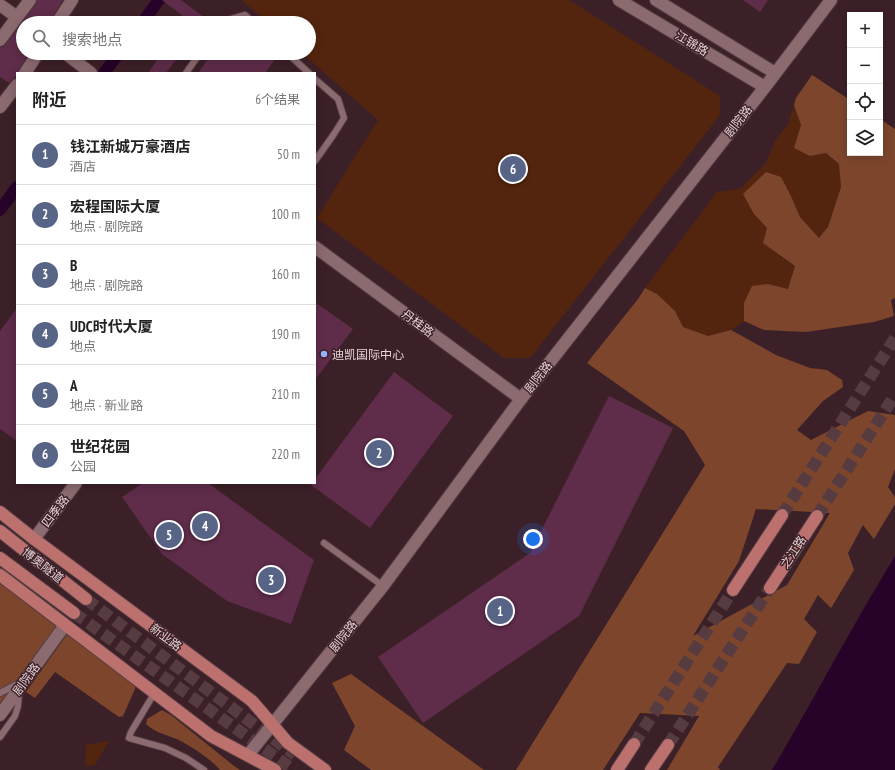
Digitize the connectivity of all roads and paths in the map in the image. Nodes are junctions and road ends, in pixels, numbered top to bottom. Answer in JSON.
{"nodes":[{"id":1,"x":30,"y":0,"type":"edge"},
{"id":2,"x":72,"y":0,"type":"edge"},
{"id":3,"x":619,"y":0,"type":"edge"},
{"id":4,"x":656,"y":0,"type":"edge"},
{"id":5,"x":831,"y":0,"type":"edge"},
{"id":6,"x":0,"y":5,"type":"edge"},
{"id":7,"x":16,"y":16,"type":"edge"},
{"id":8,"x":18,"y":16,"type":"edge"},
{"id":9,"x":62,"y":16,"type":"edge"},
{"id":10,"x":16,"y":18,"type":"edge"},
{"id":11,"x":0,"y":40,"type":"edge"},
{"id":12,"x":33,"y":60,"type":"edge"},
{"id":13,"x":74,"y":60,"type":"edge"},
{"id":14,"x":195,"y":60,"type":"edge"},
{"id":15,"x":295,"y":60,"type":"edge"},
{"id":16,"x":26,"y":72,"type":"edge"},
{"id":17,"x":90,"y":72,"type":"edge"},
{"id":18,"x":187,"y":72,"type":"edge"},
{"id":19,"x":308,"y":72,"type":"edge"},
{"id":20,"x":775,"y":73,"type":"junction"},
{"id":21,"x":316,"y":80,"type":"edge"},
{"id":22,"x":16,"y":86,"type":"edge"},
{"id":23,"x":765,"y":87,"type":"junction"},
{"id":24,"x":0,"y":107,"type":"edge"},
{"id":25,"x":316,"y":159,"type":"edge"},
{"id":26,"x":316,"y":248,"type":"edge"},
{"id":27,"x":520,"y":399,"type":"junction"},
{"id":28,"x":75,"y":484,"type":"edge"},
{"id":29,"x":0,"y":512,"type":"edge"},
{"id":30,"x":782,"y":515,"type":"tunnel mouth"},
{"id":31,"x":817,"y":516,"type":"tunnel mouth"},
{"id":32,"x":0,"y":531,"type":"edge"},
{"id":33,"x":34,"y":539,"type":"junction"},
{"id":34,"x":324,"y":542,"type":"dead end"},
{"id":35,"x":0,"y":558,"type":"edge"},
{"id":36,"x":0,"y":575,"type":"edge"},
{"id":37,"x":383,"y":586,"type":"junction"},
{"id":38,"x":770,"y":588,"type":"tunnel mouth"},
{"id":39,"x":733,"y":590,"type":"tunnel mouth"},
{"id":40,"x":86,"y":599,"type":"tunnel mouth"},
{"id":41,"x":74,"y":613,"type":"tunnel mouth"},
{"id":42,"x":66,"y":625,"type":"junction"},
{"id":43,"x":22,"y":684,"type":"junction"},
{"id":44,"x":154,"y":692,"type":"junction"},
{"id":45,"x":0,"y":693,"type":"edge"},
{"id":46,"x":0,"y":715,"type":"edge"},
{"id":47,"x":273,"y":725,"type":"junction"},
{"id":48,"x":0,"y":737,"type":"edge"},
{"id":49,"x":634,"y":744,"type":"tunnel mouth"},
{"id":50,"x":668,"y":745,"type":"tunnel mouth"},
{"id":51,"x":248,"y":755,"type":"junction"},
{"id":52,"x":204,"y":770,"type":"edge"},
{"id":53,"x":275,"y":770,"type":"edge"},
{"id":54,"x":325,"y":770,"type":"edge"},
{"id":55,"x":617,"y":770,"type":"edge"},
{"id":56,"x":651,"y":770,"type":"edge"}],
"edges":[{"from":1,"to":8,"type":"street"},
{"from":2,"to":9,"type":"street"},
{"from":3,"to":23,"type":"street","name":"江锦路"},
{"from":4,"to":20,"type":"street","name":"江锦路"},
{"from":5,"to":20,"type":"street","name":"剧院路"},
{"from":6,"to":7,"type":"street"},
{"from":10,"to":11,"type":"street"},
{"from":12,"to":16,"type":"street"},
{"from":13,"to":17,"type":"street"},
{"from":14,"to":18,"type":"lane"},
{"from":15,"to":19,"type":"lane"},
{"from":20,"to":23,"type":"street","name":"剧院路"},
{"from":21,"to":25,"type":"lane"},
{"from":22,"to":24,"type":"street"},
{"from":23,"to":27,"type":"street","name":"剧院路"},
{"from":26,"to":27,"type":"street","name":"丹桂路"},
{"from":27,"to":37,"type":"street","name":"剧院路"},
{"from":28,"to":33,"type":"street","name":"四季路"},
{"from":29,"to":33,"type":"main road","name":"新业路"},
{"from":30,"to":39,"type":"main road"},
{"from":31,"to":38,"type":"main road","name":"之江路"},
{"from":32,"to":40,"type":"main road","name":"博奥隧道"},
{"from":33,"to":47,"type":"main road","name":"新业路"},
{"from":34,"to":37,"type":"lane"},
{"from":35,"to":41,"type":"main road","name":"博奥隧道"},
{"from":36,"to":42,"type":"main road"},
{"from":37,"to":47,"type":"street","name":"剧院路"},
{"from":42,"to":43,"type":"street","name":"剧院路"},
{"from":42,"to":44,"type":"main road"},
{"from":43,"to":45,"type":"lane"},
{"from":43,"to":46,"type":"street","name":"剧院路"},
{"from":43,"to":48,"type":"lane"},
{"from":44,"to":51,"type":"main road"},
{"from":44,"to":52,"type":"lane"},
{"from":47,"to":51,"type":"street","name":"剧院路"},
{"from":47,"to":54,"type":"main road","name":"新业路"},
{"from":49,"to":55,"type":"main road"},
{"from":50,"to":56,"type":"main road"},
{"from":51,"to":53,"type":"main road"}]}
